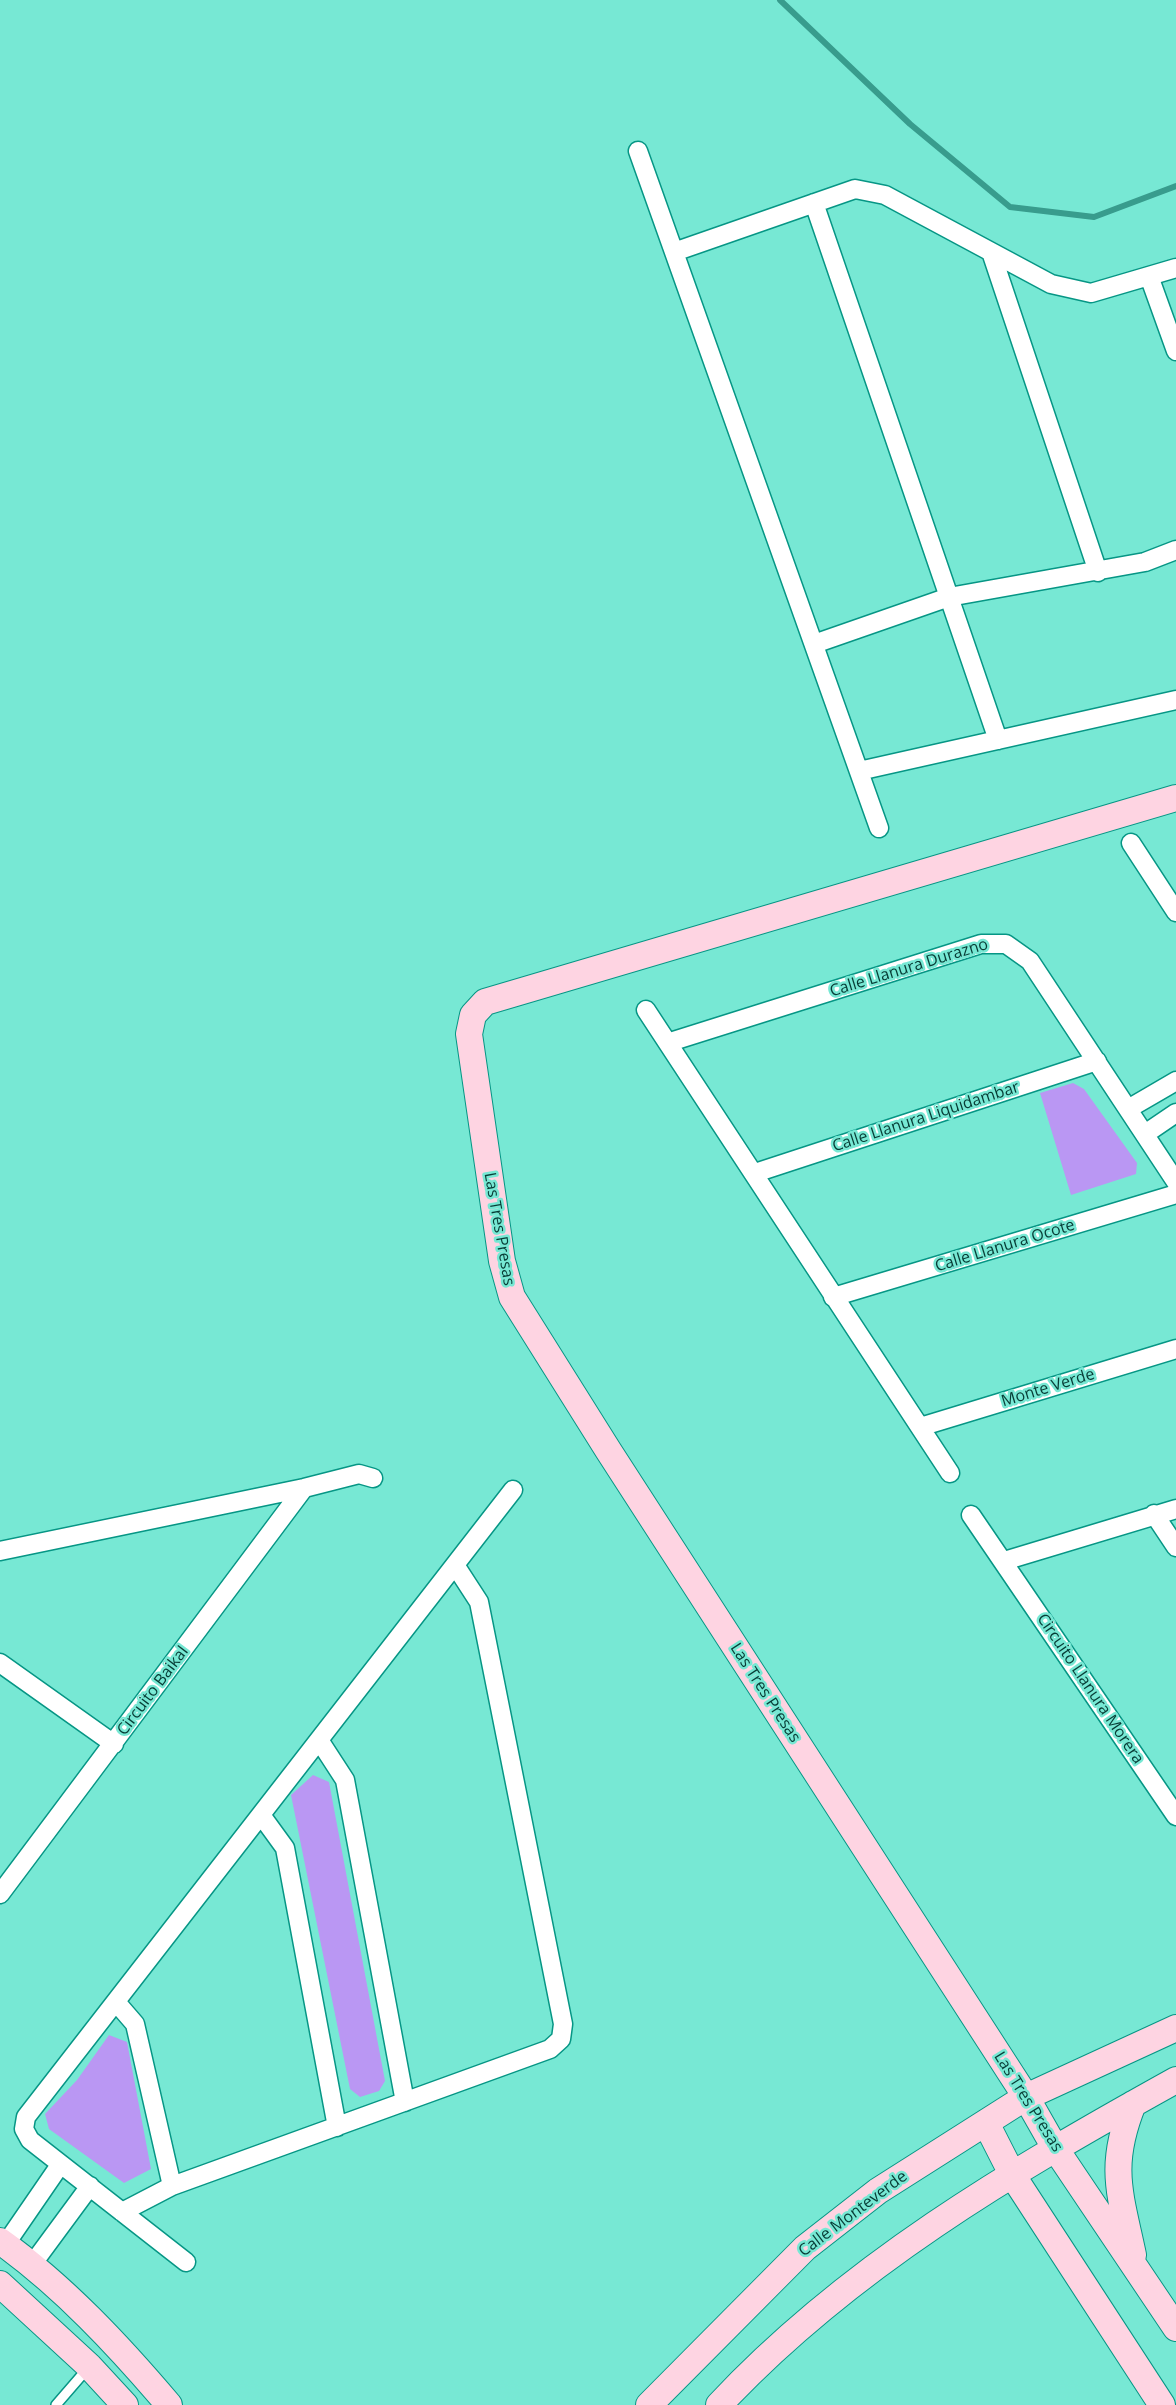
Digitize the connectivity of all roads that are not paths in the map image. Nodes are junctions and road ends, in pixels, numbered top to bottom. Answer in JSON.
{"nodes":[{"id":1,"x":638,"y":151,"type":"dead end"},
{"id":2,"x":814,"y":204,"type":"junction"},
{"id":3,"x":674,"y":252,"type":"junction"},
{"id":4,"x":991,"y":252,"type":"junction"},
{"id":5,"x":1176,"y":268,"type":"edge"},
{"id":6,"x":1149,"y":276,"type":"junction"},
{"id":7,"x":1176,"y":351,"type":"edge"},
{"id":8,"x":1176,"y":550,"type":"edge"},
{"id":9,"x":1098,"y":572,"type":"junction"},
{"id":10,"x":949,"y":597,"type":"junction"},
{"id":11,"x":814,"y":644,"type":"junction"},
{"id":12,"x":1176,"y":700,"type":"edge"},
{"id":13,"x":998,"y":740,"type":"junction"},
{"id":14,"x":859,"y":771,"type":"junction"},
{"id":15,"x":1176,"y":798,"type":"edge"},
{"id":16,"x":879,"y":828,"type":"dead end"},
{"id":17,"x":1131,"y":843,"type":"dead end"},
{"id":18,"x":1173,"y":901,"type":"edge"},
{"id":19,"x":646,"y":1010,"type":"dead end"},
{"id":20,"x":670,"y":1042,"type":"junction"},
{"id":21,"x":1097,"y":1060,"type":"junction"},
{"id":22,"x":1176,"y":1082,"type":"edge"},
{"id":23,"x":1128,"y":1109,"type":"junction"},
{"id":24,"x":1176,"y":1113,"type":"edge"},
{"id":25,"x":1144,"y":1134,"type":"junction"},
{"id":26,"x":755,"y":1173,"type":"junction"},
{"id":27,"x":1176,"y":1182,"type":"edge"},
{"id":28,"x":1176,"y":1194,"type":"edge"},
{"id":29,"x":833,"y":1297,"type":"junction"},
{"id":30,"x":1176,"y":1349,"type":"edge"},
{"id":31,"x":920,"y":1427,"type":"junction"},
{"id":32,"x":950,"y":1473,"type":"dead end"},
{"id":33,"x":373,"y":1478,"type":"dead end"},
{"id":34,"x":304,"y":1488,"type":"junction"},
{"id":35,"x":513,"y":1490,"type":"dead end"},
{"id":36,"x":1176,"y":1509,"type":"edge"},
{"id":37,"x":1154,"y":1514,"type":"junction"},
{"id":38,"x":971,"y":1515,"type":"dead end"},
{"id":39,"x":1176,"y":1548,"type":"edge"},
{"id":40,"x":0,"y":1551,"type":"edge"},
{"id":41,"x":1004,"y":1561,"type":"junction"},
{"id":42,"x":454,"y":1566,"type":"junction"},
{"id":43,"x":0,"y":1663,"type":"edge"},
{"id":44,"x":319,"y":1740,"type":"junction"},
{"id":45,"x":114,"y":1744,"type":"junction"},
{"id":46,"x":261,"y":1815,"type":"junction"},
{"id":47,"x":1176,"y":1816,"type":"edge"},
{"id":48,"x":0,"y":1894,"type":"edge"},
{"id":49,"x":116,"y":2002,"type":"junction"},
{"id":50,"x":1176,"y":2028,"type":"edge"},
{"id":51,"x":1176,"y":2080,"type":"edge"},
{"id":52,"x":1026,"y":2097,"type":"junction"},
{"id":53,"x":405,"y":2102,"type":"junction"},
{"id":54,"x":1133,"y":2104,"type":"junction"},
{"id":55,"x":986,"y":2122,"type":"junction"},
{"id":56,"x":337,"y":2127,"type":"junction"},
{"id":57,"x":1055,"y":2148,"type":"junction"},
{"id":58,"x":60,"y":2165,"type":"junction"},
{"id":59,"x":1013,"y":2176,"type":"junction"},
{"id":60,"x":90,"y":2186,"type":"junction"},
{"id":61,"x":172,"y":2186,"type":"junction"},
{"id":62,"x":122,"y":2212,"type":"junction"},
{"id":63,"x":2,"y":2243,"type":"edge"},
{"id":64,"x":186,"y":2262,"type":"dead end"},
{"id":65,"x":31,"y":2266,"type":"junction"},
{"id":66,"x":1137,"y":2270,"type":"junction"},
{"id":67,"x":0,"y":2284,"type":"edge"},
{"id":68,"x":1176,"y":2328,"type":"edge"},
{"id":69,"x":113,"y":2343,"type":"junction"},
{"id":70,"x":89,"y":2366,"type":"junction"},
{"id":71,"x":56,"y":2405,"type":"edge"},
{"id":72,"x":125,"y":2405,"type":"edge"},
{"id":73,"x":169,"y":2405,"type":"edge"},
{"id":74,"x":649,"y":2405,"type":"edge"},
{"id":75,"x":719,"y":2405,"type":"edge"},
{"id":76,"x":1162,"y":2405,"type":"edge"}],
"edges":[{"from":1,"to":3,"type":"street"},
{"from":2,"to":3,"type":"street"},
{"from":2,"to":4,"type":"street"},
{"from":2,"to":10,"type":"street"},
{"from":3,"to":11,"type":"street"},
{"from":4,"to":6,"type":"street"},
{"from":4,"to":9,"type":"street"},
{"from":5,"to":6,"type":"street"},
{"from":6,"to":7,"type":"street"},
{"from":8,"to":9,"type":"street"},
{"from":9,"to":10,"type":"street"},
{"from":10,"to":11,"type":"street"},
{"from":10,"to":13,"type":"street"},
{"from":11,"to":14,"type":"street"},
{"from":12,"to":13,"type":"street"},
{"from":13,"to":14,"type":"street"},
{"from":14,"to":16,"type":"street"},
{"from":15,"to":52,"type":"main road","name":"Las Tres Presas"},
{"from":17,"to":18,"type":"street"},
{"from":19,"to":20,"type":"street"},
{"from":20,"to":21,"type":"street","name":"Calle Llanura Durazno"},
{"from":20,"to":26,"type":"street"},
{"from":21,"to":23,"type":"street","name":"Calle Llanura Durazno"},
{"from":21,"to":26,"type":"street","name":"Calle Llanura Liquidambar"},
{"from":22,"to":23,"type":"street"},
{"from":23,"to":25,"type":"street","name":"Calle Llanura Durazno"},
{"from":24,"to":25,"type":"street"},
{"from":25,"to":27,"type":"street","name":"Calle Llanura Durazno"},
{"from":26,"to":29,"type":"street"},
{"from":28,"to":29,"type":"street","name":"Calle Llanura Ocote"},
{"from":29,"to":31,"type":"street"},
{"from":30,"to":31,"type":"street","name":"Monte Verde"},
{"from":31,"to":32,"type":"street"},
{"from":33,"to":34,"type":"street"},
{"from":34,"to":40,"type":"street"},
{"from":34,"to":45,"type":"street","name":"Circuito Baikal"},
{"from":35,"to":42,"type":"street"},
{"from":36,"to":37,"type":"street"},
{"from":37,"to":39,"type":"street"},
{"from":37,"to":41,"type":"street"},
{"from":38,"to":41,"type":"street","name":"Circuito Llanura Morera"},
{"from":41,"to":47,"type":"street","name":"Circuito Llanura Morera"},
{"from":42,"to":44,"type":"street"},
{"from":42,"to":53,"type":"street"},
{"from":43,"to":45,"type":"street"},
{"from":44,"to":46,"type":"street"},
{"from":44,"to":53,"type":"street"},
{"from":45,"to":48,"type":"street","name":"Circuito Baikal"},
{"from":46,"to":49,"type":"street"},
{"from":46,"to":56,"type":"street"},
{"from":49,"to":58,"type":"street"},
{"from":49,"to":61,"type":"street"},
{"from":50,"to":52,"type":"main road","name":"Calle Monteverde"},
{"from":51,"to":54,"type":"main road"},
{"from":52,"to":55,"type":"main road","name":"Calle Monteverde"},
{"from":52,"to":57,"type":"main road","name":"Las Tres Presas"},
{"from":53,"to":56,"type":"street"},
{"from":54,"to":57,"type":"main road"},
{"from":54,"to":66,"type":"main road"},
{"from":55,"to":59,"type":"main road"},
{"from":55,"to":74,"type":"main road","name":"Calle Monteverde"},
{"from":56,"to":61,"type":"street"},
{"from":57,"to":59,"type":"main road"},
{"from":57,"to":66,"type":"main road","name":"Las Tres Presas"},
{"from":58,"to":60,"type":"street"},
{"from":58,"to":63,"type":"street"},
{"from":59,"to":75,"type":"main road"},
{"from":59,"to":76,"type":"main road"},
{"from":60,"to":62,"type":"street"},
{"from":60,"to":65,"type":"street"},
{"from":61,"to":62,"type":"street"},
{"from":62,"to":64,"type":"street"},
{"from":63,"to":65,"type":"main road"},
{"from":65,"to":69,"type":"main road"},
{"from":66,"to":68,"type":"main road","name":"Las Tres Presas"},
{"from":67,"to":70,"type":"main road"},
{"from":69,"to":70,"type":"main road"},
{"from":69,"to":73,"type":"main road"},
{"from":70,"to":71,"type":"lane"},
{"from":70,"to":72,"type":"main road"}]}
